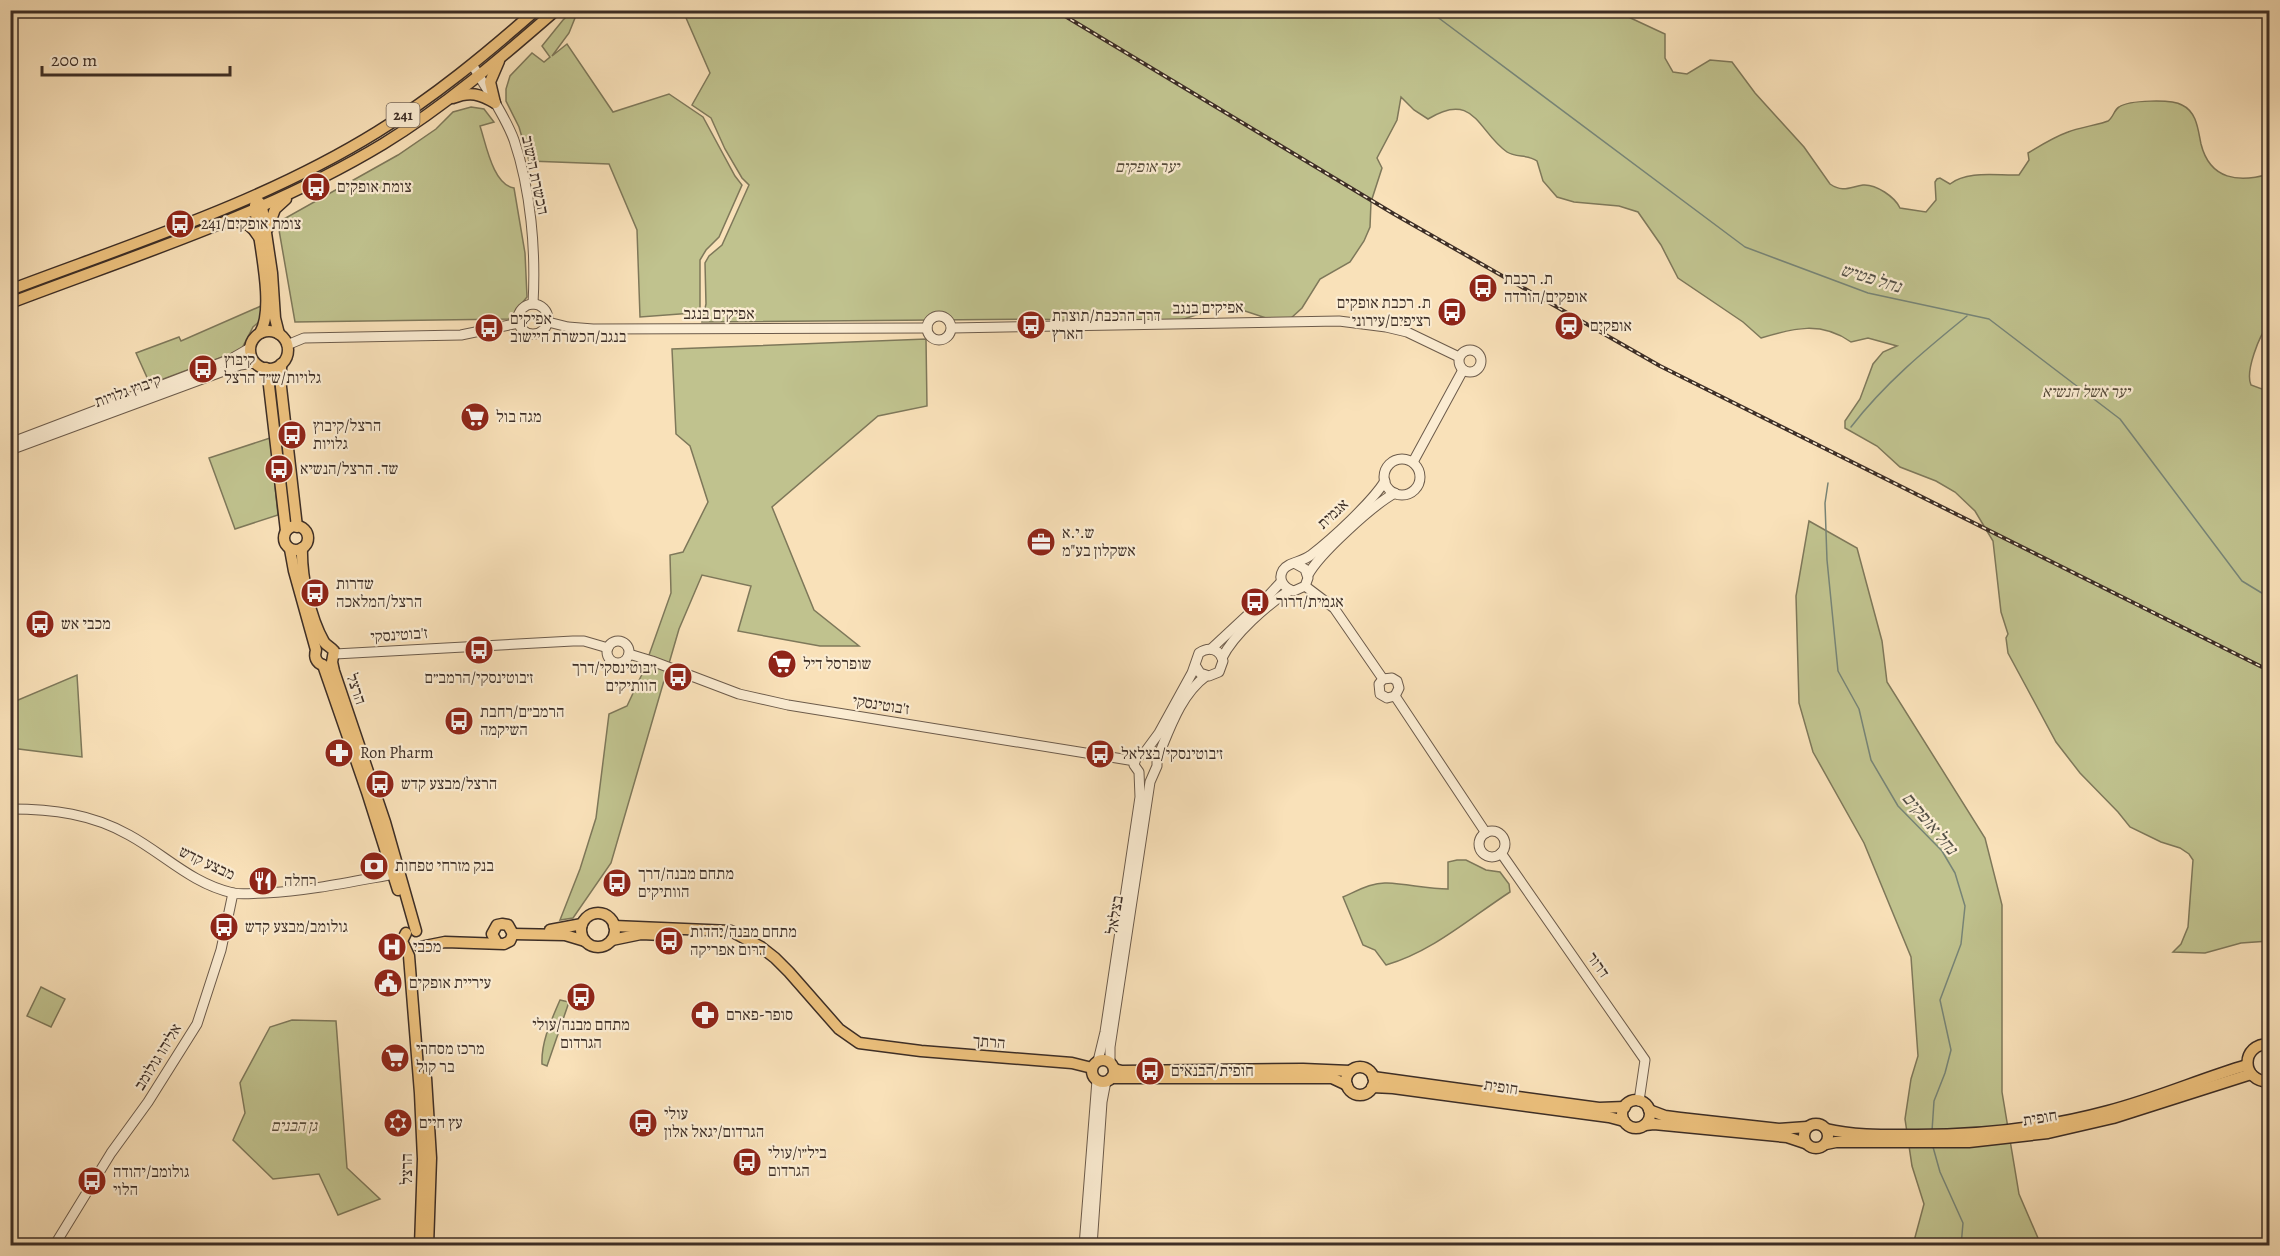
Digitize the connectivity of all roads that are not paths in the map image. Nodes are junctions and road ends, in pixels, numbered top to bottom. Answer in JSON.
{"nodes":[{"id":1,"x":536,"y":10,"type":"edge"},
{"id":2,"x":556,"y":10,"type":"edge"},
{"id":3,"x":502,"y":56,"type":"junction"},
{"id":4,"x":472,"y":64,"type":"junction"},
{"id":5,"x":478,"y":75,"type":"junction"},
{"id":6,"x":445,"y":102,"type":"junction"},
{"id":7,"x":495,"y":103,"type":"junction"},
{"id":8,"x":295,"y":191,"type":"junction"},
{"id":9,"x":255,"y":195,"type":"junction"},
{"id":10,"x":259,"y":208,"type":"junction"},
{"id":11,"x":220,"y":223,"type":"junction"},
{"id":12,"x":263,"y":236,"type":"junction"},
{"id":13,"x":10,"y":290,"type":"edge"},
{"id":14,"x":10,"y":303,"type":"edge"},
{"id":15,"x":533,"y":304,"type":"junction"},
{"id":16,"x":548,"y":322,"type":"junction"},
{"id":17,"x":519,"y":323,"type":"junction"},
{"id":18,"x":927,"y":328,"type":"junction"},
{"id":19,"x":952,"y":328,"type":"junction"},
{"id":20,"x":260,"y":333,"type":"junction"},
{"id":21,"x":279,"y":334,"type":"junction"},
{"id":22,"x":287,"y":345,"type":"junction"},
{"id":23,"x":250,"y":348,"type":"junction"},
{"id":24,"x":1459,"y":357,"type":"junction"},
{"id":25,"x":255,"y":363,"type":"junction"},
{"id":26,"x":281,"y":364,"type":"junction"},
{"id":27,"x":266,"y":368,"type":"junction"},
{"id":28,"x":1463,"y":370,"type":"junction"},
{"id":29,"x":10,"y":443,"type":"edge"},
{"id":30,"x":10,"y":450,"type":"edge"},
{"id":31,"x":1413,"y":462,"type":"junction"},
{"id":32,"x":1385,"y":481,"type":"junction"},
{"id":33,"x":1395,"y":493,"type":"junction"},
{"id":34,"x":292,"y":529,"type":"junction"},
{"id":35,"x":296,"y":549,"type":"junction"},
{"id":36,"x":1296,"y":564,"type":"junction"},
{"id":37,"x":1308,"y":575,"type":"junction"},
{"id":38,"x":1281,"y":582,"type":"junction"},
{"id":39,"x":1305,"y":586,"type":"junction"},
{"id":40,"x":1290,"y":590,"type":"junction"},
{"id":41,"x":321,"y":648,"type":"junction"},
{"id":42,"x":608,"y":648,"type":"junction"},
{"id":43,"x":1210,"y":649,"type":"junction"},
{"id":44,"x":629,"y":654,"type":"junction"},
{"id":45,"x":1222,"y":658,"type":"junction"},
{"id":46,"x":330,"y":660,"type":"junction"},
{"id":47,"x":1195,"y":665,"type":"junction"},
{"id":48,"x":1206,"y":676,"type":"junction"},
{"id":49,"x":1383,"y":679,"type":"junction"},
{"id":50,"x":1395,"y":696,"type":"junction"},
{"id":51,"x":1145,"y":752,"type":"junction"},
{"id":52,"x":1157,"y":759,"type":"junction"},
{"id":53,"x":1134,"y":761,"type":"junction"},
{"id":54,"x":1139,"y":772,"type":"junction"},
{"id":55,"x":1153,"y":772,"type":"junction"},
{"id":56,"x":10,"y":809,"type":"edge"},
{"id":57,"x":1486,"y":833,"type":"junction"},
{"id":58,"x":1501,"y":854,"type":"junction"},
{"id":59,"x":397,"y":874,"type":"junction"},
{"id":60,"x":233,"y":893,"type":"junction"},
{"id":61,"x":582,"y":924,"type":"junction"},
{"id":62,"x":614,"y":926,"type":"junction"},
{"id":63,"x":414,"y":933,"type":"junction"},
{"id":64,"x":528,"y":933,"type":"junction"},
{"id":65,"x":513,"y":934,"type":"junction"},
{"id":66,"x":494,"y":938,"type":"junction"},
{"id":67,"x":747,"y":939,"type":"junction"},
{"id":68,"x":612,"y":940,"type":"junction"},
{"id":69,"x":585,"y":941,"type":"junction"},
{"id":70,"x":445,"y":942,"type":"junction"},
{"id":71,"x":414,"y":949,"type":"junction"},
{"id":72,"x":2270,"y":1044,"type":"edge"},
{"id":73,"x":1095,"y":1064,"type":"junction"},
{"id":74,"x":2249,"y":1070,"type":"junction"},
{"id":75,"x":1350,"y":1071,"type":"junction"},
{"id":76,"x":1108,"y":1074,"type":"junction"},
{"id":77,"x":1373,"y":1082,"type":"junction"},
{"id":78,"x":2270,"y":1082,"type":"edge"},
{"id":79,"x":1347,"y":1085,"type":"junction"},
{"id":80,"x":1639,"y":1101,"type":"junction"},
{"id":81,"x":1625,"y":1107,"type":"junction"},
{"id":82,"x":1649,"y":1110,"type":"junction"},
{"id":83,"x":1624,"y":1121,"type":"junction"},
{"id":84,"x":1645,"y":1125,"type":"junction"},
{"id":85,"x":1807,"y":1127,"type":"junction"},
{"id":86,"x":1826,"y":1129,"type":"junction"},
{"id":87,"x":1906,"y":1139,"type":"junction"},
{"id":88,"x":1805,"y":1143,"type":"junction"},
{"id":89,"x":1826,"y":1144,"type":"junction"},
{"id":90,"x":54,"y":1245,"type":"edge"},
{"id":91,"x":420,"y":1245,"type":"edge"},
{"id":92,"x":428,"y":1245,"type":"edge"},
{"id":93,"x":1084,"y":1245,"type":"edge"},
{"id":94,"x":1092,"y":1245,"type":"edge"}],
"edges":[{"from":1,"to":4,"type":"main road","number":"241"},
{"from":2,"to":3,"type":"main road","number":"241"},
{"from":3,"to":5,"type":"main road","number":"241"},
{"from":3,"to":7,"type":"main road"},
{"from":4,"to":5,"type":"street","name":"הכשרת הישוב"},
{"from":4,"to":9,"type":"main road","number":"241"},
{"from":5,"to":6,"type":"main road","number":"241"},
{"from":5,"to":7,"type":"street","name":"הכשרת הישוב"},
{"from":6,"to":7,"type":"main road"},
{"from":6,"to":8,"type":"main road","number":"241"},
{"from":7,"to":15,"type":"street","name":"הכשרת הישוב"},
{"from":8,"to":10,"type":"main road","number":"241"},
{"from":8,"to":12,"type":"main road"},
{"from":9,"to":10,"type":"main road"},
{"from":9,"to":13,"type":"main road","number":"241"},
{"from":10,"to":11,"type":"main road","number":"241"},
{"from":10,"to":12,"type":"main road"},
{"from":11,"to":12,"type":"main road"},
{"from":11,"to":14,"type":"main road","number":"241"},
{"from":12,"to":20,"type":"main road"},
{"from":12,"to":21,"type":"main road"},
{"from":15,"to":16,"type":"street"},
{"from":15,"to":17,"type":"street"},
{"from":16,"to":17,"type":"street"},
{"from":16,"to":18,"type":"street","name":"אפיקים בנגב"},
{"from":17,"to":22,"type":"street"},
{"from":18,"to":19,"type":"street"},
{"from":18,"to":19,"type":"street"},
{"from":19,"to":24,"type":"street","name":"אפיקים בנגב"},
{"from":20,"to":21,"type":"main road"},
{"from":20,"to":23,"type":"main road"},
{"from":21,"to":22,"type":"main road"},
{"from":22,"to":26,"type":"main road"},
{"from":23,"to":25,"type":"main road"},
{"from":23,"to":29,"type":"street","name":"קיבוץ גלויות"},
{"from":24,"to":28,"type":"street"},
{"from":24,"to":28,"type":"street"},
{"from":25,"to":27,"type":"main road"},
{"from":25,"to":30,"type":"street","name":"קיבוץ גלויות"},
{"from":26,"to":27,"type":"main road"},
{"from":26,"to":34,"type":"main road"},
{"from":27,"to":34,"type":"main road"},
{"from":28,"to":31,"type":"street"},
{"from":31,"to":32,"type":"street"},
{"from":31,"to":33,"type":"street"},
{"from":32,"to":33,"type":"street"},
{"from":32,"to":36,"type":"street","name":"אגמית"},
{"from":33,"to":37,"type":"street","name":"אגמית"},
{"from":34,"to":35,"type":"main road"},
{"from":34,"to":35,"type":"main road"},
{"from":35,"to":41,"type":"main road"},
{"from":36,"to":37,"type":"street"},
{"from":36,"to":38,"type":"street"},
{"from":37,"to":39,"type":"street"},
{"from":38,"to":40,"type":"street"},
{"from":38,"to":43,"type":"street"},
{"from":39,"to":40,"type":"street"},
{"from":39,"to":49,"type":"street"},
{"from":40,"to":45,"type":"street"},
{"from":41,"to":46,"type":"main road"},
{"from":41,"to":46,"type":"main road","name":"הרצל"},
{"from":42,"to":44,"type":"street"},
{"from":42,"to":44,"type":"street"},
{"from":42,"to":46,"type":"street","name":"ז'בוטינסקי"},
{"from":43,"to":45,"type":"street"},
{"from":43,"to":47,"type":"street"},
{"from":44,"to":53,"type":"street","name":"ז'בוטינסקי"},
{"from":45,"to":48,"type":"street"},
{"from":46,"to":59,"type":"main road","name":"הרצל"},
{"from":47,"to":48,"type":"street"},
{"from":47,"to":51,"type":"street"},
{"from":48,"to":52,"type":"street"},
{"from":49,"to":50,"type":"street"},
{"from":49,"to":50,"type":"street"},
{"from":50,"to":57,"type":"street"},
{"from":51,"to":52,"type":"street"},
{"from":51,"to":53,"type":"street"},
{"from":52,"to":55,"type":"street"},
{"from":53,"to":54,"type":"street"},
{"from":54,"to":55,"type":"street"},
{"from":54,"to":73,"type":"street","name":"בצלאל"},
{"from":55,"to":76,"type":"street","name":"בצלאל"},
{"from":56,"to":60,"type":"street","name":"מבצע קדש"},
{"from":57,"to":58,"type":"street"},
{"from":57,"to":58,"type":"street"},
{"from":58,"to":80,"type":"street","name":"דרור"},
{"from":59,"to":60,"type":"street","name":"מבצע קדש"},
{"from":59,"to":63,"type":"main road","name":"הרצל"},
{"from":60,"to":90,"type":"street","name":"אליהו גולומב"},
{"from":61,"to":62,"type":"main road"},
{"from":61,"to":64,"type":"main road"},
{"from":61,"to":69,"type":"main road"},
{"from":62,"to":67,"type":"main road"},
{"from":62,"to":68,"type":"main road"},
{"from":63,"to":70,"type":"main road"},
{"from":63,"to":71,"type":"main road"},
{"from":63,"to":71,"type":"main road"},
{"from":64,"to":65,"type":"main road"},
{"from":64,"to":69,"type":"main road"},
{"from":65,"to":66,"type":"main road"},
{"from":65,"to":66,"type":"main road"},
{"from":66,"to":70,"type":"main road"},
{"from":67,"to":68,"type":"main road"},
{"from":67,"to":73,"type":"main road","name":"הרתך"},
{"from":68,"to":69,"type":"main road"},
{"from":70,"to":71,"type":"main road"},
{"from":71,"to":91,"type":"main road","name":"הרצל"},
{"from":71,"to":92,"type":"main road","name":"הרצל"},
{"from":72,"to":74,"type":"main road"},
{"from":73,"to":76,"type":"main road","name":"הרתך"},
{"from":73,"to":76,"type":"main road"},
{"from":74,"to":78,"type":"main road"},
{"from":74,"to":87,"type":"main road","name":"חופית"},
{"from":75,"to":76,"type":"main road"},
{"from":75,"to":77,"type":"main road"},
{"from":75,"to":79,"type":"main road"},
{"from":76,"to":79,"type":"main road"},
{"from":76,"to":93,"type":"street","name":"בצלאל"},
{"from":76,"to":94,"type":"street","name":"בצלאל"},
{"from":77,"to":79,"type":"main road"},
{"from":77,"to":81,"type":"main road","name":"חופית"},
{"from":77,"to":83,"type":"main road","name":"חופית"},
{"from":80,"to":81,"type":"main road"},
{"from":80,"to":82,"type":"main road"},
{"from":81,"to":83,"type":"main road"},
{"from":82,"to":84,"type":"main road"},
{"from":82,"to":85,"type":"main road"},
{"from":83,"to":84,"type":"main road"},
{"from":84,"to":88,"type":"main road"},
{"from":85,"to":86,"type":"main road"},
{"from":85,"to":88,"type":"main road"},
{"from":86,"to":87,"type":"main road","name":"חופית"},
{"from":86,"to":89,"type":"main road"},
{"from":87,"to":89,"type":"main road","name":"חופית"},
{"from":88,"to":89,"type":"main road"}]}
